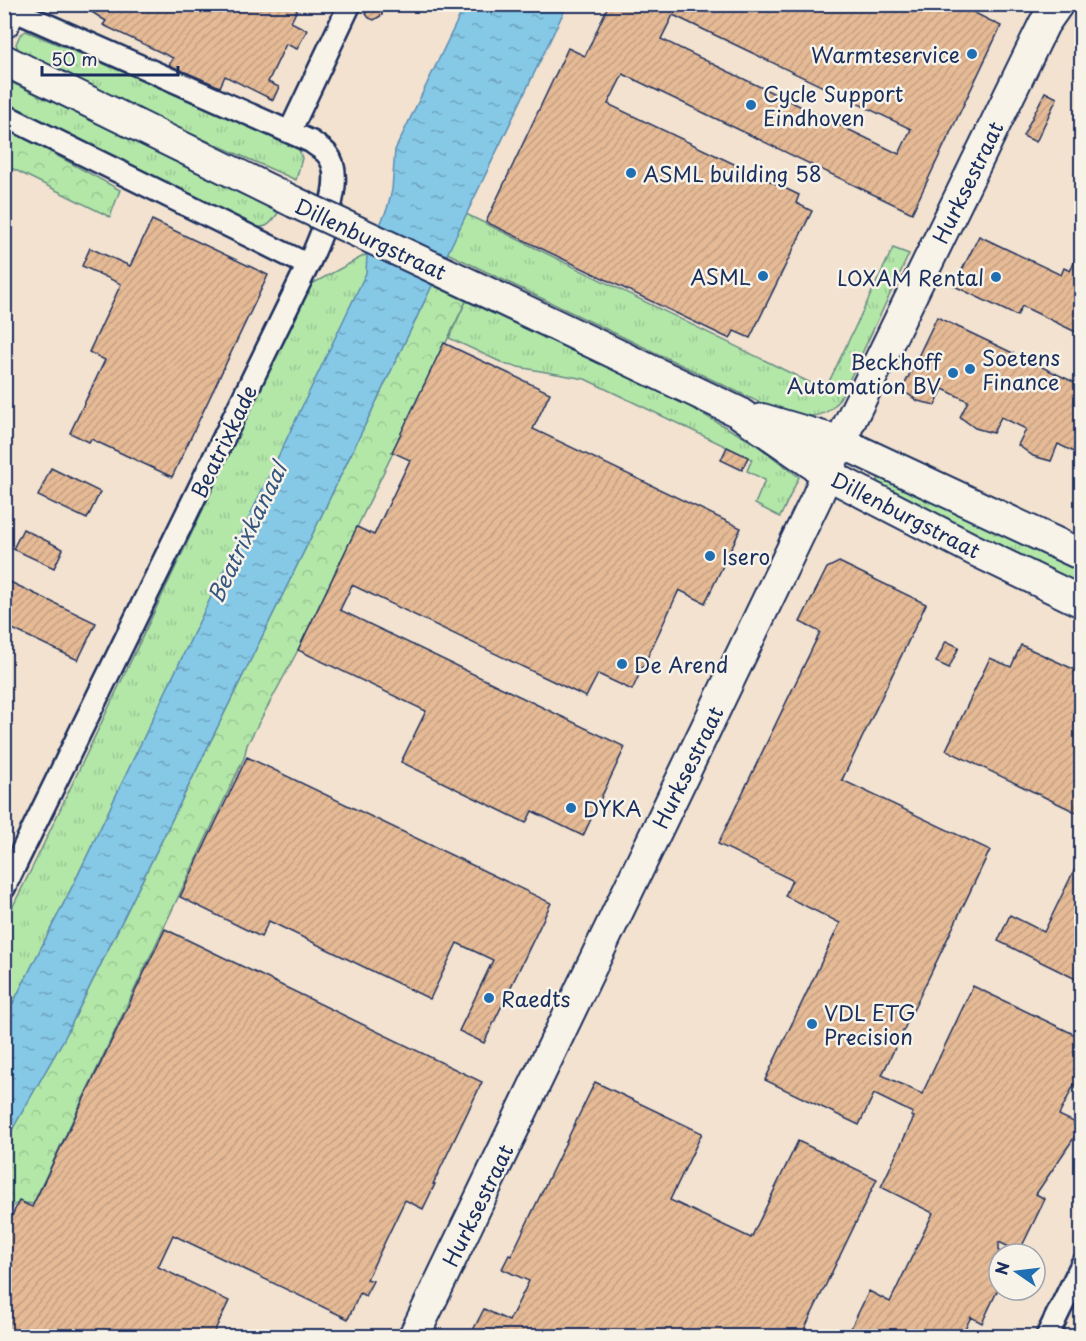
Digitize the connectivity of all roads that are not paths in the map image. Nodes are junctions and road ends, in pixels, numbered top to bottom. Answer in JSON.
{"nodes":[{"id":1,"x":350,"y":4,"type":"edge"},
{"id":2,"x":1058,"y":4,"type":"edge"},
{"id":3,"x":10,"y":12,"type":"edge"},
{"id":4,"x":4,"y":60,"type":"edge"},
{"id":5,"x":4,"y":115,"type":"edge"},
{"id":6,"x":290,"y":132,"type":"junction"},
{"id":7,"x":308,"y":265,"type":"junction"},
{"id":8,"x":738,"y":412,"type":"junction"},
{"id":9,"x":840,"y":442,"type":"junction"},
{"id":10,"x":827,"y":474,"type":"junction"},
{"id":11,"x":1082,"y":555,"type":"edge"},
{"id":12,"x":1082,"y":602,"type":"edge"},
{"id":13,"x":4,"y":888,"type":"edge"},
{"id":14,"x":1082,"y":1263,"type":"edge"},
{"id":15,"x":414,"y":1336,"type":"edge"},
{"id":16,"x":1047,"y":1336,"type":"edge"}],
"edges":[{"from":1,"to":6,"type":"street"},
{"from":2,"to":9,"type":"street","name":"Hurksestraat"},
{"from":3,"to":6,"type":"street"},
{"from":4,"to":8,"type":"street","name":"Dillenburgstraat","bridge":true},
{"from":5,"to":7,"type":"street"},
{"from":6,"to":7,"type":"street","name":"Beatrixkade"},
{"from":7,"to":13,"type":"street","name":"Beatrixkade"},
{"from":8,"to":9,"type":"street","name":"Dillenburgstraat"},
{"from":8,"to":10,"type":"street","name":"Dillenburgstraat"},
{"from":9,"to":10,"type":"street","name":"Hurksestraat"},
{"from":9,"to":11,"type":"street","name":"Dillenburgstraat"},
{"from":10,"to":12,"type":"street","name":"Dillenburgstraat"},
{"from":10,"to":15,"type":"street","name":"Hurksestraat"},
{"from":14,"to":16,"type":"street"}]}
